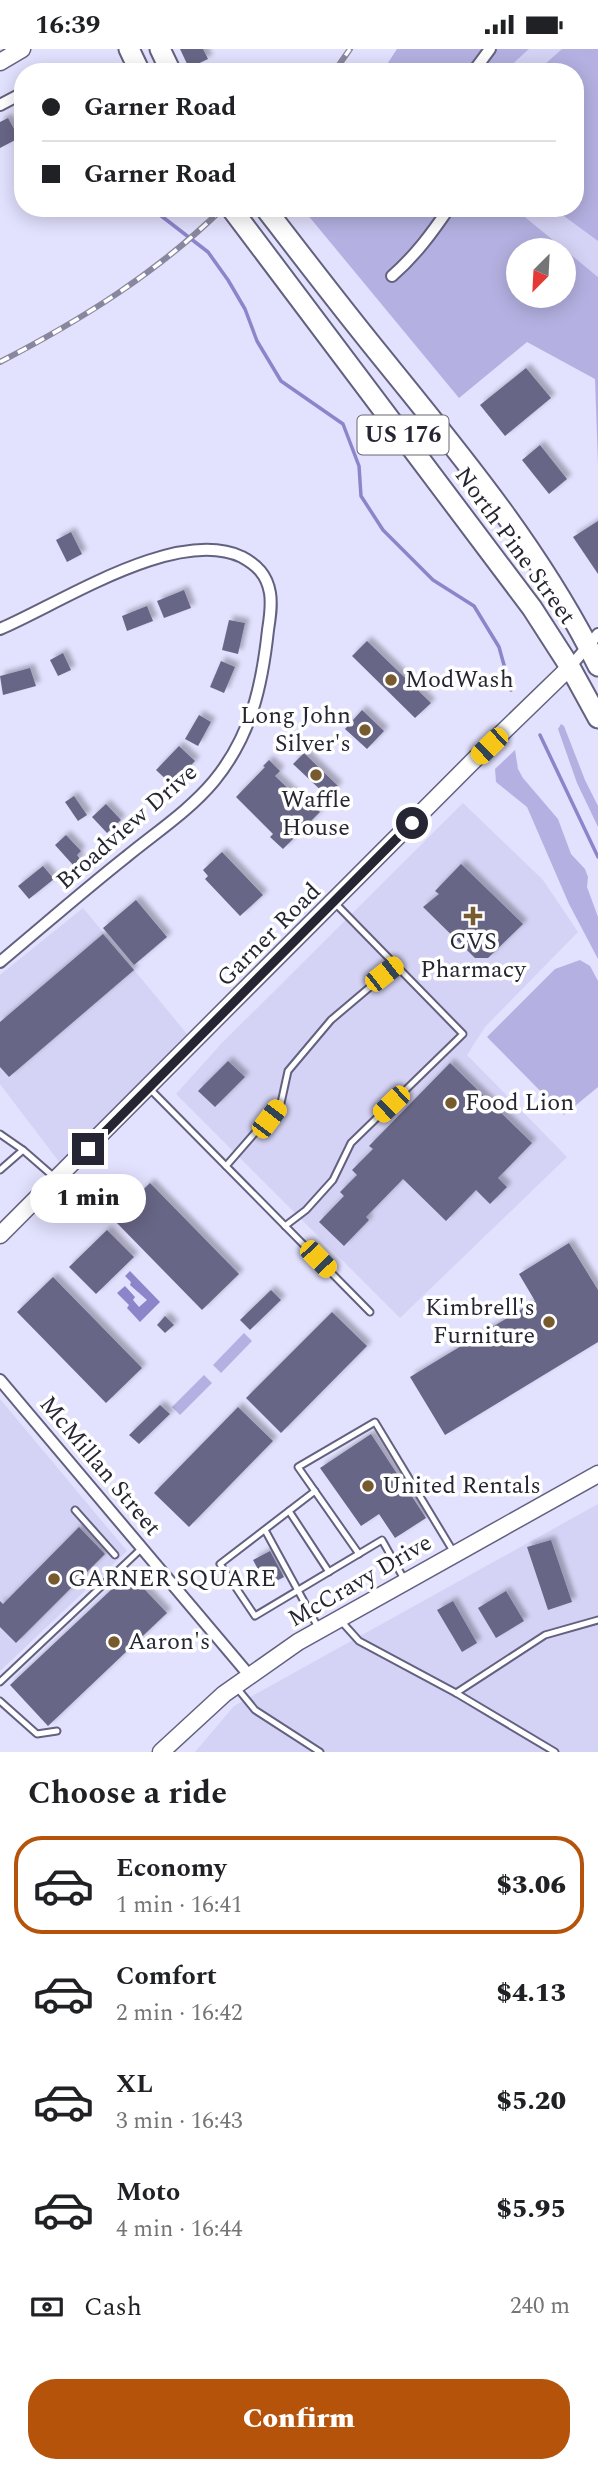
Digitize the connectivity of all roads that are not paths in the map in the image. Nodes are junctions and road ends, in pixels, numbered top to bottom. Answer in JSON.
{"nodes":[{"id":1,"x":22,"y":49,"type":"edge"},
{"id":2,"x":0,"y":62,"type":"edge"},
{"id":3,"x":237,"y":217,"type":"edge"},
{"id":4,"x":272,"y":217,"type":"edge"},
{"id":5,"x":443,"y":217,"type":"edge"},
{"id":6,"x":392,"y":276,"type":"dead end"},
{"id":7,"x":0,"y":629,"type":"edge"},
{"id":8,"x":593,"y":640,"type":"edge"},
{"id":9,"x":598,"y":666,"type":"edge"},
{"id":10,"x":570,"y":667,"type":"junction"},
{"id":11,"x":598,"y":718,"type":"edge"},
{"id":12,"x":334,"y":902,"type":"junction"},
{"id":13,"x":0,"y":963,"type":"edge"},
{"id":14,"x":396,"y":965,"type":"junction"},
{"id":15,"x":149,"y":1088,"type":"junction"},
{"id":16,"x":0,"y":1134,"type":"edge"},
{"id":17,"x":23,"y":1150,"type":"junction"},
{"id":18,"x":226,"y":1166,"type":"junction"},
{"id":19,"x":0,"y":1170,"type":"edge"},
{"id":20,"x":56,"y":1179,"type":"junction"},
{"id":21,"x":285,"y":1226,"type":"junction"},
{"id":22,"x":0,"y":1235,"type":"edge"},
{"id":23,"x":370,"y":1312,"type":"dead end"},
{"id":24,"x":0,"y":1380,"type":"edge"},
{"id":25,"x":598,"y":1474,"type":"edge"},
{"id":26,"x":315,"y":1491,"type":"junction"},
{"id":27,"x":75,"y":1510,"type":"dead end"},
{"id":28,"x":289,"y":1511,"type":"junction"},
{"id":29,"x":265,"y":1530,"type":"junction"},
{"id":30,"x":142,"y":1548,"type":"junction"},
{"id":31,"x":454,"y":1553,"type":"junction"},
{"id":32,"x":359,"y":1554,"type":"junction"},
{"id":33,"x":114,"y":1555,"type":"dead end"},
{"id":34,"x":329,"y":1572,"type":"junction"},
{"id":35,"x":405,"y":1581,"type":"junction"},
{"id":36,"x":298,"y":1590,"type":"junction"},
{"id":37,"x":339,"y":1618,"type":"junction"},
{"id":38,"x":598,"y":1620,"type":"edge"},
{"id":39,"x":320,"y":1629,"type":"junction"},
{"id":40,"x":249,"y":1675,"type":"junction"},
{"id":41,"x":0,"y":1682,"type":"edge"},
{"id":42,"x":235,"y":1686,"type":"junction"},
{"id":43,"x":456,"y":1693,"type":"junction"},
{"id":44,"x":0,"y":1701,"type":"edge"},
{"id":45,"x":57,"y":1731,"type":"dead end"},
{"id":46,"x":161,"y":1752,"type":"edge"},
{"id":47,"x":320,"y":1752,"type":"edge"},
{"id":48,"x":555,"y":1752,"type":"edge"}],
"edges":[{"from":1,"to":2,"type":"street"},
{"from":3,"to":10,"type":"highway","name":"North Pine Street","number":"US 176"},
{"from":4,"to":8,"type":"highway","name":"North Pine Street","number":"US 176"},
{"from":5,"to":6,"type":"street"},
{"from":7,"to":13,"type":"street","name":"Broadview Drive"},
{"from":8,"to":9,"type":"highway","name":"North Pine Street","number":"US 176"},
{"from":8,"to":10,"type":"street"},
{"from":10,"to":11,"type":"highway","name":"North Pine Street","number":"US 176"},
{"from":10,"to":12,"type":"street","name":"Garner Road"},
{"from":12,"to":14,"type":"lane"},
{"from":12,"to":15,"type":"street","name":"Garner Road"},
{"from":14,"to":18,"type":"lane"},
{"from":14,"to":21,"type":"lane"},
{"from":15,"to":18,"type":"lane"},
{"from":15,"to":20,"type":"street","name":"Garner Road"},
{"from":16,"to":17,"type":"lane"},
{"from":17,"to":19,"type":"lane"},
{"from":17,"to":20,"type":"lane"},
{"from":18,"to":21,"type":"lane"},
{"from":20,"to":22,"type":"street","name":"Garner Road"},
{"from":21,"to":23,"type":"lane"},
{"from":24,"to":30,"type":"street","name":"McMillan Street"},
{"from":25,"to":31,"type":"street","name":"McCravy Drive"},
{"from":26,"to":28,"type":"lane"},
{"from":26,"to":31,"type":"lane"},
{"from":26,"to":32,"type":"lane"},
{"from":27,"to":33,"type":"lane"},
{"from":28,"to":29,"type":"lane"},
{"from":28,"to":34,"type":"lane"},
{"from":29,"to":36,"type":"lane"},
{"from":29,"to":36,"type":"lane"},
{"from":30,"to":40,"type":"street","name":"McMillan Street"},
{"from":30,"to":41,"type":"lane"},
{"from":31,"to":35,"type":"street","name":"McCravy Drive"},
{"from":32,"to":34,"type":"lane"},
{"from":32,"to":35,"type":"lane"},
{"from":34,"to":36,"type":"lane"},
{"from":35,"to":37,"type":"street","name":"McCravy Drive"},
{"from":36,"to":39,"type":"lane"},
{"from":37,"to":39,"type":"street","name":"McCravy Drive"},
{"from":37,"to":43,"type":"lane"},
{"from":38,"to":43,"type":"lane"},
{"from":39,"to":40,"type":"street","name":"McCravy Drive"},
{"from":40,"to":42,"type":"street","name":"McCravy Drive"},
{"from":42,"to":46,"type":"street","name":"McCravy Drive"},
{"from":42,"to":47,"type":"lane"},
{"from":43,"to":48,"type":"lane"},
{"from":44,"to":45,"type":"lane"}]}
